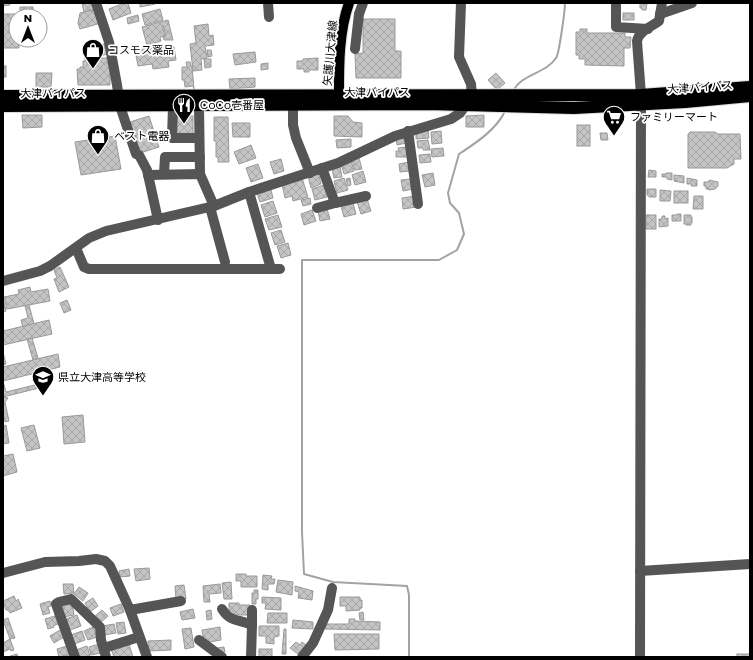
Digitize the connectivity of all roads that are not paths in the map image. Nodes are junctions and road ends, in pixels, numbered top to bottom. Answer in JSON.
{"nodes":[{"id":1,"x":96,"y":3,"type":"edge"},
{"id":2,"x":268,"y":3,"type":"edge"},
{"id":3,"x":363,"y":3,"type":"edge"},
{"id":4,"x":461,"y":3,"type":"edge"},
{"id":5,"x":616,"y":3,"type":"edge"},
{"id":6,"x":662,"y":3,"type":"edge"},
{"id":7,"x":692,"y":3,"type":"edge"},
{"id":8,"x":347,"y":7,"type":"edge"},
{"id":9,"x":660,"y":14,"type":"junction"},
{"id":10,"x":269,"y":17,"type":"dead end"},
{"id":11,"x":648,"y":29,"type":"junction"},
{"id":12,"x":355,"y":49,"type":"dead end"},
{"id":13,"x":750,"y":87,"type":"edge"},
{"id":14,"x":3,"y":96,"type":"edge"},
{"id":15,"x":750,"y":96,"type":"edge"},
{"id":16,"x":339,"y":100,"type":"junction"},
{"id":17,"x":469,"y":100,"type":"junction"},
{"id":18,"x":641,"y":100,"type":"junction"},
{"id":19,"x":119,"y":101,"type":"junction"},
{"id":20,"x":293,"y":105,"type":"junction"},
{"id":21,"x":3,"y":106,"type":"edge"},
{"id":22,"x":172,"y":106,"type":"junction"},
{"id":23,"x":199,"y":106,"type":"junction"},
{"id":24,"x":408,"y":131,"type":"junction"},
{"id":25,"x":199,"y":138,"type":"junction"},
{"id":26,"x":200,"y":157,"type":"junction"},
{"id":27,"x":322,"y":168,"type":"junction"},
{"id":28,"x":310,"y":173,"type":"junction"},
{"id":29,"x":164,"y":174,"type":"junction"},
{"id":30,"x":200,"y":174,"type":"junction"},
{"id":31,"x":148,"y":175,"type":"junction"},
{"id":32,"x":249,"y":192,"type":"junction"},
{"id":33,"x":366,"y":196,"type":"dead end"},
{"id":34,"x":335,"y":204,"type":"junction"},
{"id":35,"x":418,"y":204,"type":"dead end"},
{"id":36,"x":212,"y":206,"type":"junction"},
{"id":37,"x":317,"y":208,"type":"dead end"},
{"id":38,"x":158,"y":220,"type":"junction"},
{"id":39,"x":76,"y":248,"type":"junction"},
{"id":40,"x":225,"y":262,"type":"dead end"},
{"id":41,"x":3,"y":281,"type":"edge"},
{"id":42,"x":750,"y":564,"type":"edge"},
{"id":43,"x":640,"y":571,"type":"junction"},
{"id":44,"x":3,"y":573,"type":"edge"},
{"id":45,"x":332,"y":588,"type":"dead end"},
{"id":46,"x":181,"y":602,"type":"dead end"},
{"id":47,"x":222,"y":609,"type":"dead end"},
{"id":48,"x":130,"y":610,"type":"junction"},
{"id":49,"x":252,"y":610,"type":"dead end"},
{"id":50,"x":252,"y":625,"type":"junction"},
{"id":51,"x":139,"y":637,"type":"junction"},
{"id":52,"x":199,"y":640,"type":"dead end"},
{"id":53,"x":105,"y":653,"type":"edge"},
{"id":54,"x":75,"y":657,"type":"edge"},
{"id":55,"x":147,"y":657,"type":"edge"},
{"id":56,"x":222,"y":657,"type":"edge"},
{"id":57,"x":251,"y":657,"type":"edge"},
{"id":58,"x":302,"y":657,"type":"edge"},
{"id":59,"x":640,"y":657,"type":"edge"}],
"edges":[{"from":1,"to":19,"type":"street"},
{"from":2,"to":10,"type":"street"},
{"from":3,"to":12,"type":"street"},
{"from":4,"to":17,"type":"street"},
{"from":5,"to":11,"type":"street"},
{"from":6,"to":9,"type":"street"},
{"from":7,"to":9,"type":"street"},
{"from":8,"to":16,"type":"main road","name":"矢護川大津線"},
{"from":9,"to":11,"type":"street"},
{"from":11,"to":18,"type":"street"},
{"from":13,"to":18,"type":"highway","name":"大津バイパス"},
{"from":14,"to":19,"type":"highway","name":"大津バイパス"},
{"from":15,"to":18,"type":"highway","name":"大津バイパス"},
{"from":16,"to":17,"type":"highway","name":"大津バイパス"},
{"from":16,"to":19,"type":"highway","name":"大津バイパス"},
{"from":16,"to":20,"type":"highway","name":"大津バイパス"},
{"from":17,"to":18,"type":"highway","name":"大津バイパス"},
{"from":17,"to":24,"type":"street"},
{"from":18,"to":43,"type":"street"},
{"from":19,"to":21,"type":"highway","name":"大津バイパス"},
{"from":19,"to":22,"type":"highway","name":"大津バイパス"},
{"from":19,"to":31,"type":"street"},
{"from":20,"to":23,"type":"highway","name":"大津バイパス"},
{"from":20,"to":28,"type":"street"},
{"from":22,"to":23,"type":"highway","name":"大津バイパス"},
{"from":22,"to":25,"type":"street"},
{"from":23,"to":25,"type":"street"},
{"from":24,"to":27,"type":"street"},
{"from":24,"to":35,"type":"street"},
{"from":25,"to":26,"type":"street"},
{"from":26,"to":29,"type":"street"},
{"from":26,"to":30,"type":"street"},
{"from":27,"to":28,"type":"street"},
{"from":27,"to":34,"type":"street"},
{"from":28,"to":32,"type":"street"},
{"from":29,"to":30,"type":"street"},
{"from":29,"to":31,"type":"street"},
{"from":30,"to":36,"type":"street"},
{"from":31,"to":38,"type":"street"},
{"from":32,"to":36,"type":"street"},
{"from":32,"to":39,"type":"street"},
{"from":33,"to":34,"type":"street"},
{"from":34,"to":37,"type":"street"},
{"from":36,"to":38,"type":"street"},
{"from":36,"to":40,"type":"street"},
{"from":38,"to":39,"type":"street"},
{"from":39,"to":41,"type":"street"},
{"from":42,"to":43,"type":"street"},
{"from":43,"to":59,"type":"street"},
{"from":44,"to":48,"type":"street"},
{"from":45,"to":58,"type":"street"},
{"from":46,"to":48,"type":"street"},
{"from":47,"to":50,"type":"street"},
{"from":48,"to":51,"type":"street"},
{"from":49,"to":50,"type":"street"},
{"from":50,"to":57,"type":"street"},
{"from":51,"to":53,"type":"street"},
{"from":51,"to":55,"type":"street"},
{"from":52,"to":56,"type":"street"},
{"from":53,"to":54,"type":"street"}]}
